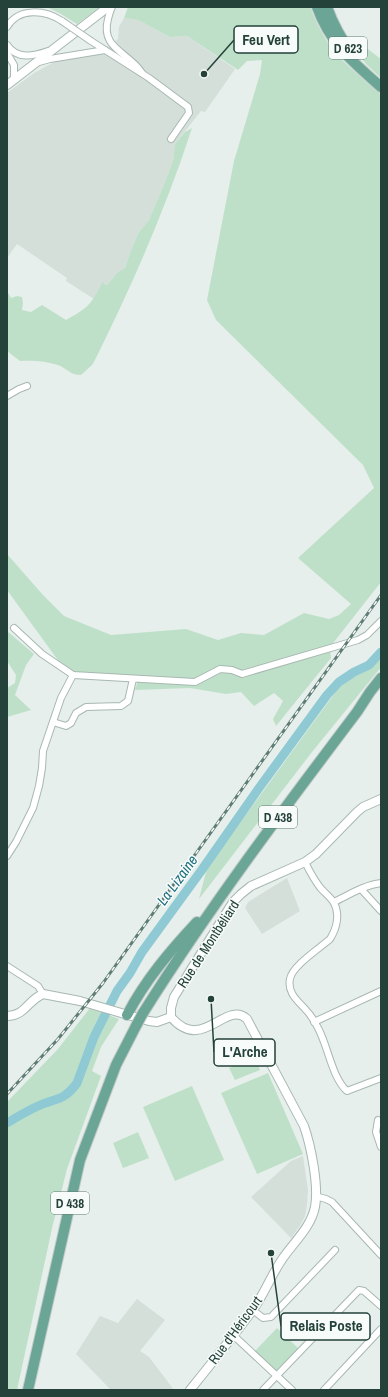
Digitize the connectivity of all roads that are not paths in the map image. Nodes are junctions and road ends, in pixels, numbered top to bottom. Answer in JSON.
{"nodes":[{"id":1,"x":108,"y":7,"type":"edge"},
{"id":2,"x":112,"y":7,"type":"edge"},
{"id":3,"x":317,"y":7,"type":"edge"},
{"id":4,"x":327,"y":7,"type":"edge"},
{"id":5,"x":7,"y":27,"type":"edge"},
{"id":6,"x":7,"y":45,"type":"edge"},
{"id":7,"x":54,"y":49,"type":"junction"},
{"id":8,"x":105,"y":50,"type":"junction"},
{"id":9,"x":7,"y":52,"type":"edge"},
{"id":10,"x":36,"y":63,"type":"junction"},
{"id":11,"x":143,"y":74,"type":"junction"},
{"id":12,"x":10,"y":83,"type":"edge"},
{"id":13,"x":379,"y":86,"type":"edge"},
{"id":14,"x":171,"y":140,"type":"dead end"},
{"id":15,"x":27,"y":386,"type":"dead end"},
{"id":16,"x":8,"y":394,"type":"edge"},
{"id":17,"x":381,"y":621,"type":"edge"},
{"id":18,"x":14,"y":628,"type":"dead end"},
{"id":19,"x":73,"y":675,"type":"junction"},
{"id":20,"x":381,"y":678,"type":"edge"},
{"id":21,"x":133,"y":679,"type":"junction"},
{"id":22,"x":381,"y":688,"type":"edge"},
{"id":23,"x":357,"y":712,"type":"junction"},
{"id":24,"x":53,"y":722,"type":"junction"},
{"id":25,"x":381,"y":799,"type":"edge"},
{"id":26,"x":7,"y":856,"type":"edge"},
{"id":27,"x":305,"y":862,"type":"junction"},
{"id":28,"x":381,"y":883,"type":"edge"},
{"id":29,"x":361,"y":889,"type":"junction"},
{"id":30,"x":220,"y":897,"type":"junction"},
{"id":31,"x":334,"y":902,"type":"junction"},
{"id":32,"x":381,"y":911,"type":"edge"},
{"id":33,"x":7,"y":966,"type":"edge"},
{"id":34,"x":381,"y":992,"type":"edge"},
{"id":35,"x":43,"y":994,"type":"junction"},
{"id":36,"x":125,"y":1014,"type":"junction"},
{"id":37,"x":171,"y":1017,"type":"junction"},
{"id":38,"x":7,"y":1018,"type":"edge"},
{"id":39,"x":141,"y":1019,"type":"junction"},
{"id":40,"x":314,"y":1022,"type":"junction"},
{"id":41,"x":381,"y":1078,"type":"edge"},
{"id":42,"x":378,"y":1120,"type":"dead end"},
{"id":43,"x":381,"y":1147,"type":"edge"},
{"id":44,"x":316,"y":1196,"type":"junction"},
{"id":45,"x":335,"y":1250,"type":"dead end"},
{"id":46,"x":381,"y":1255,"type":"edge"},
{"id":47,"x":381,"y":1306,"type":"edge"},
{"id":48,"x":253,"y":1310,"type":"junction"},
{"id":49,"x":381,"y":1329,"type":"edge"},
{"id":50,"x":233,"y":1335,"type":"junction"},
{"id":51,"x":277,"y":1375,"type":"junction"},
{"id":52,"x":28,"y":1390,"type":"edge"},
{"id":53,"x":190,"y":1390,"type":"edge"},
{"id":54,"x":263,"y":1390,"type":"edge"},
{"id":55,"x":292,"y":1390,"type":"edge"},
{"id":56,"x":324,"y":1390,"type":"edge"}],
"edges":[{"from":1,"to":7,"type":"street"},
{"from":2,"to":11,"type":"street"},
{"from":3,"to":13,"type":"main road","number":"D 623"},
{"from":4,"to":13,"type":"main road","number":"D 623"},
{"from":5,"to":8,"type":"street","bridge":true},
{"from":6,"to":7,"type":"street"},
{"from":7,"to":10,"type":"street"},
{"from":8,"to":10,"type":"street"},
{"from":8,"to":11,"type":"street"},
{"from":9,"to":12,"type":"street"},
{"from":10,"to":12,"type":"street"},
{"from":11,"to":14,"type":"street"},
{"from":15,"to":16,"type":"street"},
{"from":17,"to":21,"type":"street"},
{"from":18,"to":19,"type":"street"},
{"from":19,"to":21,"type":"street"},
{"from":19,"to":24,"type":"street"},
{"from":20,"to":23,"type":"main road"},
{"from":21,"to":24,"type":"street"},
{"from":22,"to":23,"type":"main road"},
{"from":23,"to":30,"type":"main road","number":"D 438"},
{"from":24,"to":26,"type":"street"},
{"from":25,"to":27,"type":"street","name":"Rue de Montbéliard"},
{"from":27,"to":31,"type":"street"},
{"from":27,"to":37,"type":"street","name":"Rue de Montbéliard"},
{"from":28,"to":29,"type":"street"},
{"from":29,"to":31,"type":"street"},
{"from":29,"to":32,"type":"street"},
{"from":30,"to":36,"type":"main road"},
{"from":30,"to":39,"type":"main road","number":"D 438"},
{"from":31,"to":40,"type":"street"},
{"from":33,"to":35,"type":"street"},
{"from":34,"to":40,"type":"street"},
{"from":35,"to":36,"type":"street"},
{"from":35,"to":38,"type":"street"},
{"from":36,"to":39,"type":"street"},
{"from":37,"to":39,"type":"street"},
{"from":37,"to":44,"type":"street","name":"Rue d'Héricourt"},
{"from":39,"to":52,"type":"main road","number":"D 438"},
{"from":40,"to":41,"type":"street"},
{"from":42,"to":43,"type":"street"},
{"from":44,"to":46,"type":"street"},
{"from":44,"to":48,"type":"street","name":"Rue d'Héricourt"},
{"from":45,"to":48,"type":"street"},
{"from":47,"to":51,"type":"street"},
{"from":48,"to":50,"type":"street","name":"Rue d'Héricourt"},
{"from":49,"to":56,"type":"street"},
{"from":50,"to":51,"type":"street"},
{"from":50,"to":53,"type":"street","name":"Rue d'Héricourt"},
{"from":51,"to":54,"type":"street"},
{"from":51,"to":55,"type":"street"}]}
